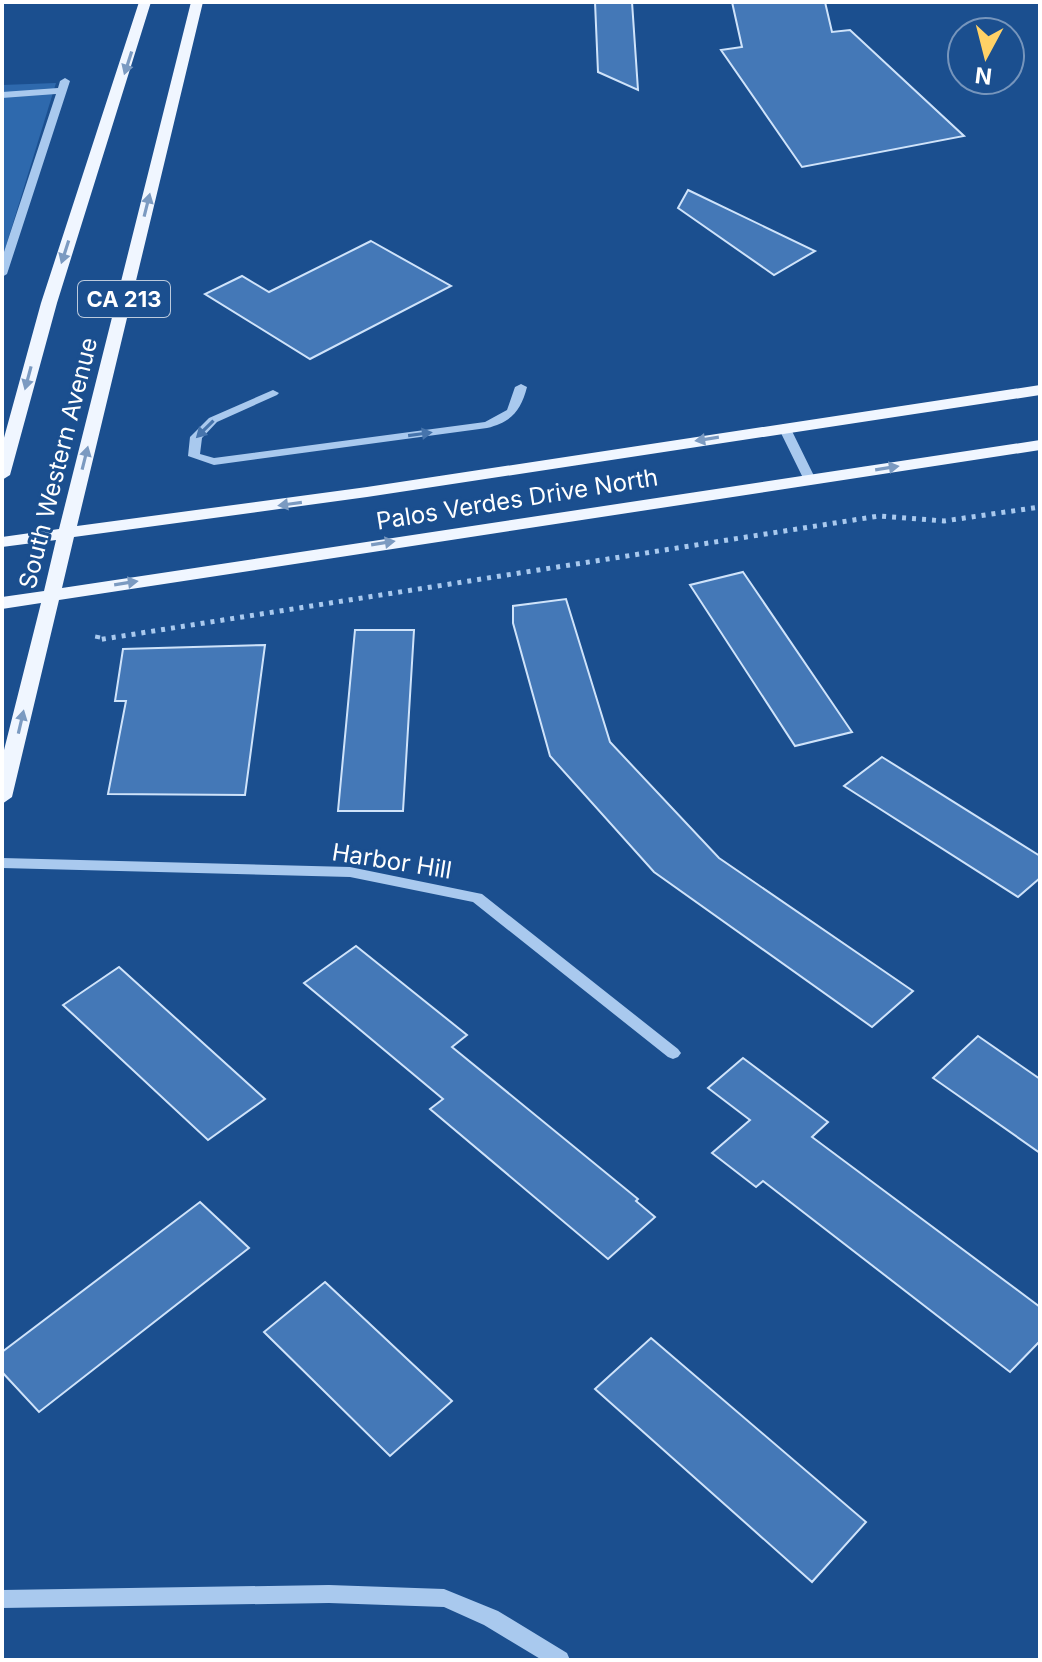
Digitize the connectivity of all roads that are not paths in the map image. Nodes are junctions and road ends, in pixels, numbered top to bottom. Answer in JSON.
{"nodes":[{"id":1,"x":145,"y":2,"type":"edge"},
{"id":2,"x":197,"y":2,"type":"edge"},
{"id":3,"x":2,"y":95,"type":"edge"},
{"id":4,"x":2,"y":274,"type":"edge"},
{"id":5,"x":521,"y":387,"type":"dead end"},
{"id":6,"x":1040,"y":390,"type":"edge"},
{"id":7,"x":273,"y":393,"type":"dead end"},
{"id":8,"x":784,"y":427,"type":"junction"},
{"id":9,"x":1040,"y":445,"type":"edge"},
{"id":10,"x":2,"y":475,"type":"edge"},
{"id":11,"x":810,"y":480,"type":"junction"},
{"id":12,"x":68,"y":534,"type":"junction"},
{"id":13,"x":2,"y":542,"type":"edge"},
{"id":14,"x":49,"y":596,"type":"junction"},
{"id":15,"x":2,"y":603,"type":"edge"},
{"id":16,"x":2,"y":797,"type":"edge"},
{"id":17,"x":2,"y":863,"type":"edge"},
{"id":18,"x":673,"y":1053,"type":"dead end"},
{"id":19,"x":2,"y":1599,"type":"edge"},
{"id":20,"x":560,"y":1660,"type":"edge"}],
"edges":[{"from":1,"to":10,"type":"main road","name":"South Western Avenue","number":"CA 213","one_way":true},
{"from":12,"to":2,"type":"main road","name":"South Western Avenue","number":"CA 213","one_way":true},
{"from":3,"to":4,"type":"street"},
{"from":7,"to":5,"type":"street","one_way":true},
{"from":6,"to":8,"type":"main road","name":"Palos Verdes Drive North"},
{"from":8,"to":11,"type":"street"},
{"from":8,"to":12,"type":"main road","name":"Palos Verdes Drive North","one_way":true},
{"from":11,"to":9,"type":"main road","name":"Palos Verdes Drive North","one_way":true},
{"from":14,"to":11,"type":"main road","name":"Palos Verdes Drive North","one_way":true},
{"from":12,"to":13,"type":"main road","name":"Palos Verdes Drive North"},
{"from":12,"to":14,"type":"main road","name":"South Western Avenue","number":"CA 213"},
{"from":14,"to":15,"type":"main road","name":"Palos Verdes Drive North"},
{"from":16,"to":14,"type":"main road","name":"South Western Avenue","number":"CA 213","one_way":true},
{"from":17,"to":18,"type":"street","name":"Harbor Hill"},
{"from":19,"to":20,"type":"street"}]}
